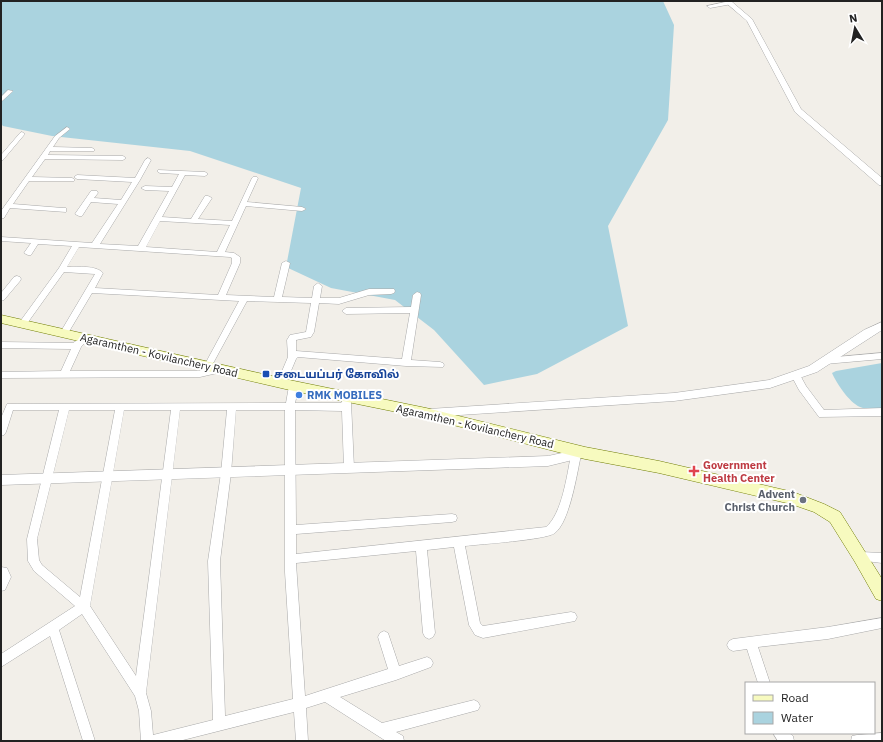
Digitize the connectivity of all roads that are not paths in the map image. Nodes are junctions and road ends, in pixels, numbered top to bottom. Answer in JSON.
{"nodes":[{"id":1,"x":728,"y":2,"type":"edge"},
{"id":2,"x":710,"y":6,"type":"dead end"},
{"id":3,"x":10,"y":91,"type":"dead end"},
{"id":4,"x":1,"y":100,"type":"edge"},
{"id":5,"x":67,"y":129,"type":"dead end"},
{"id":6,"x":22,"y":134,"type":"dead end"},
{"id":7,"x":1,"y":146,"type":"edge"},
{"id":8,"x":12,"y":147,"type":"junction"},
{"id":9,"x":49,"y":149,"type":"junction"},
{"id":10,"x":92,"y":150,"type":"dead end"},
{"id":11,"x":44,"y":157,"type":"junction"},
{"id":12,"x":123,"y":158,"type":"dead end"},
{"id":13,"x":1,"y":159,"type":"edge"},
{"id":14,"x":148,"y":160,"type":"dead end"},
{"id":15,"x":160,"y":171,"type":"dead end"},
{"id":16,"x":184,"y":173,"type":"junction"},
{"id":17,"x":205,"y":174,"type":"dead end"},
{"id":18,"x":256,"y":178,"type":"dead end"},
{"id":19,"x":28,"y":179,"type":"junction"},
{"id":20,"x":137,"y":180,"type":"junction"},
{"id":21,"x":882,"y":183,"type":"edge"},
{"id":22,"x":145,"y":188,"type":"dead end"},
{"id":23,"x":174,"y":190,"type":"junction"},
{"id":24,"x":94,"y":193,"type":"dead end"},
{"id":25,"x":208,"y":198,"type":"dead end"},
{"id":26,"x":89,"y":200,"type":"junction"},
{"id":27,"x":123,"y":202,"type":"junction"},
{"id":28,"x":243,"y":204,"type":"junction"},
{"id":29,"x":8,"y":206,"type":"junction"},
{"id":30,"x":302,"y":209,"type":"dead end"},
{"id":31,"x":63,"y":210,"type":"dead end"},
{"id":32,"x":79,"y":214,"type":"dead end"},
{"id":33,"x":1,"y":216,"type":"edge"},
{"id":34,"x":158,"y":219,"type":"junction"},
{"id":35,"x":193,"y":221,"type":"junction"},
{"id":36,"x":234,"y":223,"type":"junction"},
{"id":37,"x":1,"y":239,"type":"edge"},
{"id":38,"x":36,"y":241,"type":"junction"},
{"id":39,"x":77,"y":244,"type":"junction"},
{"id":40,"x":95,"y":245,"type":"junction"},
{"id":41,"x":141,"y":248,"type":"junction"},
{"id":42,"x":28,"y":253,"type":"dead end"},
{"id":43,"x":220,"y":254,"type":"junction"},
{"id":44,"x":286,"y":263,"type":"dead end"},
{"id":45,"x":62,"y":269,"type":"junction"},
{"id":46,"x":17,"y":280,"type":"dead end"},
{"id":47,"x":318,"y":286,"type":"dead end"},
{"id":48,"x":90,"y":290,"type":"junction"},
{"id":49,"x":391,"y":291,"type":"dead end"},
{"id":50,"x":417,"y":295,"type":"dead end"},
{"id":51,"x":1,"y":298,"type":"edge"},
{"id":52,"x":221,"y":298,"type":"junction"},
{"id":53,"x":244,"y":299,"type":"junction"},
{"id":54,"x":277,"y":300,"type":"junction"},
{"id":55,"x":315,"y":302,"type":"junction"},
{"id":56,"x":415,"y":310,"type":"junction"},
{"id":57,"x":346,"y":311,"type":"dead end"},
{"id":58,"x":1,"y":318,"type":"edge"},
{"id":59,"x":23,"y":324,"type":"junction"},
{"id":60,"x":882,"y":326,"type":"edge"},
{"id":61,"x":64,"y":333,"type":"junction"},
{"id":62,"x":81,"y":342,"type":"junction"},
{"id":63,"x":1,"y":345,"type":"edge"},
{"id":64,"x":882,"y":356,"type":"edge"},
{"id":65,"x":292,"y":357,"type":"junction"},
{"id":66,"x":825,"y":361,"type":"junction"},
{"id":67,"x":406,"y":362,"type":"junction"},
{"id":68,"x":440,"y":365,"type":"dead end"},
{"id":69,"x":208,"y":366,"type":"junction"},
{"id":70,"x":223,"y":369,"type":"junction"},
{"id":71,"x":64,"y":374,"type":"junction"},
{"id":72,"x":1,"y":375,"type":"edge"},
{"id":73,"x":796,"y":375,"type":"junction"},
{"id":74,"x":288,"y":385,"type":"junction"},
{"id":75,"x":346,"y":402,"type":"junction"},
{"id":76,"x":6,"y":406,"type":"edge"},
{"id":77,"x":65,"y":406,"type":"junction"},
{"id":78,"x":120,"y":406,"type":"junction"},
{"id":79,"x":176,"y":407,"type":"junction"},
{"id":80,"x":232,"y":407,"type":"junction"},
{"id":81,"x":290,"y":407,"type":"junction"},
{"id":82,"x":882,"y":412,"type":"edge"},
{"id":83,"x":426,"y":413,"type":"junction"},
{"id":84,"x":1,"y":432,"type":"edge"},
{"id":85,"x":580,"y":454,"type":"junction"},
{"id":86,"x":349,"y":468,"type":"junction"},
{"id":87,"x":290,"y":470,"type":"junction"},
{"id":88,"x":226,"y":472,"type":"junction"},
{"id":89,"x":168,"y":474,"type":"junction"},
{"id":90,"x":106,"y":477,"type":"junction"},
{"id":91,"x":47,"y":479,"type":"junction"},
{"id":92,"x":1,"y":480,"type":"edge"},
{"id":93,"x":452,"y":518,"type":"dead end"},
{"id":94,"x":291,"y":530,"type":"junction"},
{"id":95,"x":459,"y":542,"type":"junction"},
{"id":96,"x":421,"y":546,"type":"junction"},
{"id":97,"x":861,"y":557,"type":"junction"},
{"id":98,"x":882,"y":558,"type":"edge"},
{"id":99,"x":291,"y":559,"type":"junction"},
{"id":100,"x":1,"y":572,"type":"edge"},
{"id":101,"x":1,"y":586,"type":"edge"},
{"id":102,"x":882,"y":594,"type":"edge"},
{"id":103,"x":84,"y":607,"type":"junction"},
{"id":104,"x":571,"y":617,"type":"dead end"},
{"id":105,"x":882,"y":623,"type":"edge"},
{"id":106,"x":53,"y":628,"type":"junction"},
{"id":107,"x":429,"y":633,"type":"dead end"},
{"id":108,"x":384,"y":637,"type":"dead end"},
{"id":109,"x":751,"y":644,"type":"junction"},
{"id":110,"x":733,"y":645,"type":"dead end"},
{"id":111,"x":1,"y":661,"type":"edge"},
{"id":112,"x":427,"y":663,"type":"dead end"},
{"id":113,"x":396,"y":674,"type":"junction"},
{"id":114,"x":764,"y":682,"type":"edge"},
{"id":115,"x":140,"y":693,"type":"junction"},
{"id":116,"x":326,"y":696,"type":"junction"},
{"id":117,"x":300,"y":704,"type":"junction"},
{"id":118,"x":474,"y":706,"type":"dead end"},
{"id":119,"x":219,"y":724,"type":"junction"},
{"id":120,"x":380,"y":730,"type":"junction"},
{"id":121,"x":780,"y":734,"type":"edge"},
{"id":122,"x":882,"y":739,"type":"edge"},
{"id":123,"x":89,"y":741,"type":"edge"},
{"id":124,"x":147,"y":741,"type":"edge"},
{"id":125,"x":153,"y":741,"type":"edge"},
{"id":126,"x":302,"y":741,"type":"edge"},
{"id":127,"x":398,"y":741,"type":"edge"},
{"id":128,"x":788,"y":741,"type":"edge"},
{"id":129,"x":857,"y":741,"type":"edge"}],
"edges":[{"from":1,"to":2,"type":"street"},
{"from":1,"to":21,"type":"street"},
{"from":3,"to":4,"type":"street"},
{"from":5,"to":9,"type":"street"},
{"from":6,"to":8,"type":"street"},
{"from":7,"to":8,"type":"street"},
{"from":8,"to":13,"type":"street"},
{"from":9,"to":10,"type":"street"},
{"from":9,"to":11,"type":"street"},
{"from":11,"to":12,"type":"street"},
{"from":11,"to":19,"type":"street"},
{"from":14,"to":20,"type":"street"},
{"from":15,"to":16,"type":"street"},
{"from":16,"to":17,"type":"street"},
{"from":16,"to":23,"type":"street"},
{"from":18,"to":28,"type":"street"},
{"from":19,"to":20,"type":"street"},
{"from":19,"to":29,"type":"street"},
{"from":20,"to":27,"type":"street"},
{"from":22,"to":23,"type":"street"},
{"from":23,"to":34,"type":"street"},
{"from":24,"to":26,"type":"street"},
{"from":25,"to":35,"type":"street"},
{"from":26,"to":27,"type":"street"},
{"from":26,"to":32,"type":"street"},
{"from":27,"to":40,"type":"street"},
{"from":28,"to":30,"type":"street"},
{"from":28,"to":36,"type":"street"},
{"from":29,"to":31,"type":"street"},
{"from":29,"to":33,"type":"street"},
{"from":34,"to":35,"type":"street"},
{"from":34,"to":41,"type":"street"},
{"from":35,"to":36,"type":"street"},
{"from":36,"to":43,"type":"street"},
{"from":37,"to":38,"type":"street"},
{"from":38,"to":39,"type":"street"},
{"from":38,"to":42,"type":"street"},
{"from":39,"to":40,"type":"street"},
{"from":39,"to":45,"type":"street"},
{"from":40,"to":41,"type":"street"},
{"from":41,"to":43,"type":"street"},
{"from":43,"to":52,"type":"street"},
{"from":44,"to":54,"type":"street"},
{"from":45,"to":48,"type":"street"},
{"from":45,"to":59,"type":"street"},
{"from":46,"to":51,"type":"street"},
{"from":47,"to":55,"type":"street"},
{"from":48,"to":52,"type":"street"},
{"from":48,"to":61,"type":"street"},
{"from":49,"to":55,"type":"street"},
{"from":50,"to":56,"type":"street"},
{"from":52,"to":53,"type":"street"},
{"from":53,"to":54,"type":"street"},
{"from":53,"to":69,"type":"street"},
{"from":54,"to":55,"type":"street"},
{"from":55,"to":65,"type":"street"},
{"from":56,"to":57,"type":"street"},
{"from":56,"to":67,"type":"street"},
{"from":58,"to":59,"type":"main road","name":"Agaramthen - Kovilanchery Road"},
{"from":59,"to":61,"type":"main road","name":"Agaramthen - Kovilanchery Road"},
{"from":60,"to":66,"type":"street"},
{"from":61,"to":62,"type":"main road","name":"Agaramthen - Kovilanchery Road"},
{"from":62,"to":63,"type":"street"},
{"from":62,"to":69,"type":"main road","name":"Agaramthen - Kovilanchery Road"},
{"from":62,"to":71,"type":"street"},
{"from":64,"to":66,"type":"street"},
{"from":65,"to":67,"type":"street"},
{"from":65,"to":74,"type":"street"},
{"from":66,"to":73,"type":"street"},
{"from":67,"to":68,"type":"street"},
{"from":69,"to":70,"type":"main road","name":"Agaramthen - Kovilanchery Road"},
{"from":70,"to":71,"type":"street"},
{"from":70,"to":74,"type":"main road","name":"Agaramthen - Kovilanchery Road"},
{"from":71,"to":72,"type":"street"},
{"from":73,"to":82,"type":"street"},
{"from":73,"to":83,"type":"street"},
{"from":74,"to":75,"type":"main road","name":"Agaramthen - Kovilanchery Road"},
{"from":74,"to":81,"type":"street"},
{"from":75,"to":81,"type":"street"},
{"from":75,"to":83,"type":"main road","name":"Agaramthen - Kovilanchery Road"},
{"from":75,"to":86,"type":"street"},
{"from":76,"to":77,"type":"street"},
{"from":76,"to":84,"type":"street"},
{"from":77,"to":78,"type":"street"},
{"from":77,"to":91,"type":"street"},
{"from":78,"to":79,"type":"street"},
{"from":78,"to":90,"type":"street"},
{"from":79,"to":80,"type":"street"},
{"from":79,"to":89,"type":"street"},
{"from":80,"to":81,"type":"street"},
{"from":80,"to":88,"type":"street"},
{"from":81,"to":87,"type":"street"},
{"from":83,"to":85,"type":"main road","name":"Agaramthen - Kovilanchery Road"},
{"from":85,"to":86,"type":"street"},
{"from":85,"to":95,"type":"street"},
{"from":85,"to":97,"type":"main road","name":"Agaramthen - Kovilanchery Road"},
{"from":86,"to":87,"type":"street"},
{"from":87,"to":88,"type":"street"},
{"from":87,"to":94,"type":"street"},
{"from":88,"to":89,"type":"street"},
{"from":88,"to":119,"type":"street"},
{"from":89,"to":90,"type":"street"},
{"from":89,"to":115,"type":"street"},
{"from":90,"to":91,"type":"street"},
{"from":90,"to":103,"type":"street"},
{"from":91,"to":92,"type":"street"},
{"from":91,"to":103,"type":"street"},
{"from":93,"to":94,"type":"street"},
{"from":94,"to":99,"type":"street"},
{"from":95,"to":96,"type":"street"},
{"from":95,"to":104,"type":"street"},
{"from":96,"to":99,"type":"street"},
{"from":96,"to":107,"type":"street"},
{"from":97,"to":98,"type":"street"},
{"from":97,"to":102,"type":"main road","name":"Agaramthen - Kovilanchery Road"},
{"from":99,"to":117,"type":"street"},
{"from":100,"to":101,"type":"street"},
{"from":103,"to":106,"type":"street"},
{"from":103,"to":115,"type":"street"},
{"from":105,"to":109,"type":"street"},
{"from":106,"to":111,"type":"street"},
{"from":106,"to":123,"type":"street"},
{"from":108,"to":113,"type":"street"},
{"from":109,"to":110,"type":"street"},
{"from":109,"to":114,"type":"street"},
{"from":112,"to":113,"type":"street"},
{"from":113,"to":116,"type":"street"},
{"from":115,"to":124,"type":"street"},
{"from":116,"to":117,"type":"street"},
{"from":116,"to":120,"type":"street"},
{"from":117,"to":119,"type":"street"},
{"from":117,"to":126,"type":"street"},
{"from":118,"to":120,"type":"street"},
{"from":119,"to":125,"type":"street"},
{"from":120,"to":127,"type":"street"},
{"from":121,"to":128,"type":"street"},
{"from":122,"to":129,"type":"street"}]}
